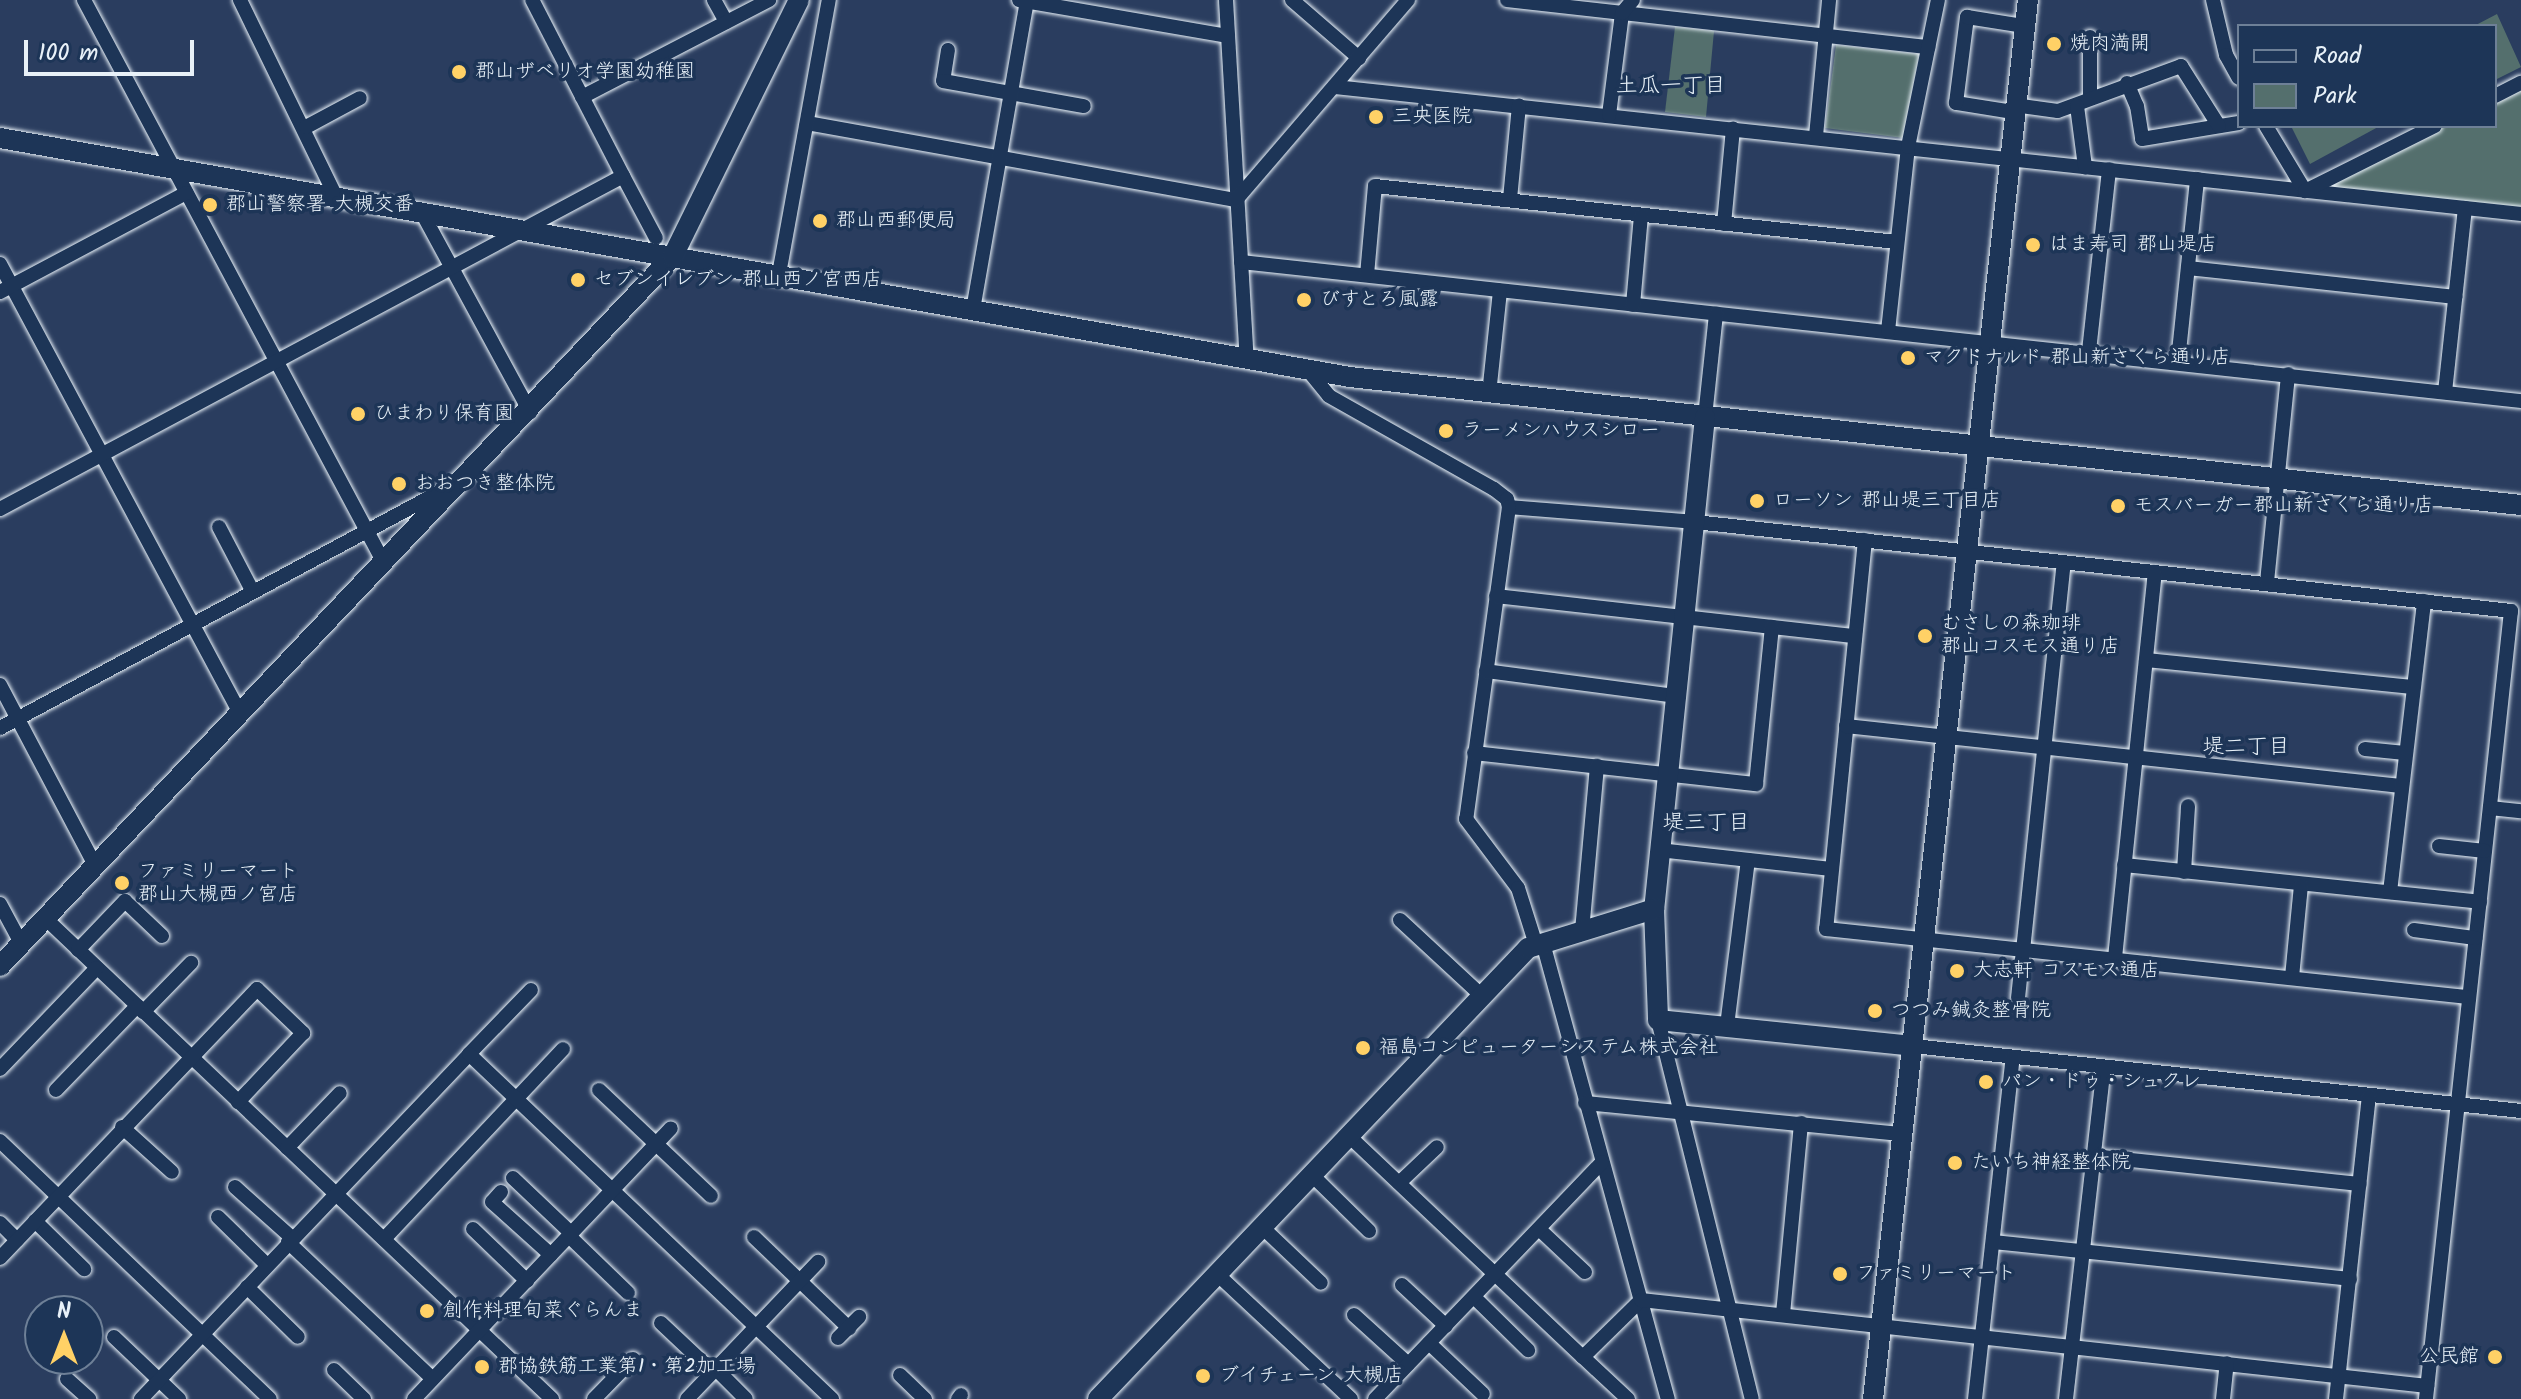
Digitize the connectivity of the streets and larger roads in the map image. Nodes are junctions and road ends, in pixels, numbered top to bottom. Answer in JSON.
{"nodes":[{"id":1,"x":84,"y":0,"type":"edge"},
{"id":2,"x":240,"y":0,"type":"edge"},
{"id":3,"x":532,"y":0,"type":"edge"},
{"id":4,"x":714,"y":0,"type":"edge"},
{"id":5,"x":769,"y":0,"type":"edge"},
{"id":6,"x":799,"y":0,"type":"edge"},
{"id":7,"x":829,"y":0,"type":"edge"},
{"id":8,"x":1024,"y":0,"type":"edge"},
{"id":9,"x":1226,"y":0,"type":"edge"},
{"id":10,"x":1292,"y":0,"type":"edge"},
{"id":11,"x":1507,"y":0,"type":"edge"},
{"id":12,"x":1633,"y":0,"type":"edge"},
{"id":13,"x":1829,"y":0,"type":"edge"},
{"id":14,"x":1938,"y":0,"type":"edge"},
{"id":15,"x":2028,"y":0,"type":"edge"},
{"id":16,"x":2213,"y":0,"type":"edge"},
{"id":17,"x":1406,"y":1,"type":"edge"},
{"id":18,"x":1524,"y":1,"type":"edge"},
{"id":19,"x":1622,"y":13,"type":"junction"},
{"id":20,"x":726,"y":22,"type":"junction"},
{"id":21,"x":2024,"y":26,"type":"junction"},
{"id":22,"x":1227,"y":36,"type":"junction"},
{"id":23,"x":2090,"y":37,"type":"dead end"},
{"id":24,"x":1825,"y":38,"type":"junction"},
{"id":25,"x":1928,"y":47,"type":"junction"},
{"id":26,"x":948,"y":50,"type":"dead end"},
{"id":27,"x":1359,"y":58,"type":"junction"},
{"id":28,"x":2237,"y":74,"type":"edge"},
{"id":29,"x":2127,"y":83,"type":"junction"},
{"id":30,"x":2521,"y":83,"type":"edge"},
{"id":31,"x":1335,"y":87,"type":"junction"},
{"id":32,"x":1011,"y":94,"type":"junction"},
{"id":33,"x":2497,"y":95,"type":"edge"},
{"id":34,"x":582,"y":97,"type":"junction"},
{"id":35,"x":2090,"y":97,"type":"junction"},
{"id":36,"x":360,"y":98,"type":"dead end"},
{"id":37,"x":1519,"y":105,"type":"junction"},
{"id":38,"x":1084,"y":106,"type":"dead end"},
{"id":39,"x":2077,"y":106,"type":"junction"},
{"id":40,"x":2013,"y":108,"type":"junction"},
{"id":41,"x":1609,"y":115,"type":"junction"},
{"id":42,"x":807,"y":123,"type":"junction"},
{"id":43,"x":2237,"y":123,"type":"edge"},
{"id":44,"x":2219,"y":126,"type":"junction"},
{"id":45,"x":306,"y":127,"type":"junction"},
{"id":46,"x":1733,"y":128,"type":"junction"},
{"id":47,"x":2267,"y":128,"type":"edge"},
{"id":48,"x":2431,"y":128,"type":"edge"},
{"id":49,"x":1816,"y":136,"type":"junction"},
{"id":50,"x":0,"y":138,"type":"edge"},
{"id":51,"x":1908,"y":147,"type":"junction"},
{"id":52,"x":1001,"y":158,"type":"junction"},
{"id":53,"x":2007,"y":158,"type":"junction"},
{"id":54,"x":2085,"y":167,"type":"junction"},
{"id":55,"x":174,"y":168,"type":"junction"},
{"id":56,"x":2109,"y":169,"type":"junction"},
{"id":57,"x":623,"y":176,"type":"junction"},
{"id":58,"x":2197,"y":179,"type":"junction"},
{"id":59,"x":2305,"y":191,"type":"junction"},
{"id":60,"x":186,"y":193,"type":"junction"},
{"id":61,"x":336,"y":197,"type":"junction"},
{"id":62,"x":1510,"y":199,"type":"junction"},
{"id":63,"x":1236,"y":200,"type":"junction"},
{"id":64,"x":2465,"y":208,"type":"junction"},
{"id":65,"x":421,"y":211,"type":"junction"},
{"id":66,"x":2521,"y":214,"type":"edge"},
{"id":67,"x":1641,"y":215,"type":"junction"},
{"id":68,"x":1724,"y":224,"type":"junction"},
{"id":69,"x":526,"y":231,"type":"junction"},
{"id":70,"x":656,"y":238,"type":"dead end"},
{"id":71,"x":1896,"y":242,"type":"junction"},
{"id":72,"x":673,"y":256,"type":"junction"},
{"id":73,"x":1241,"y":262,"type":"junction"},
{"id":74,"x":0,"y":264,"type":"edge"},
{"id":75,"x":2188,"y":268,"type":"junction"},
{"id":76,"x":450,"y":270,"type":"junction"},
{"id":77,"x":779,"y":274,"type":"junction"},
{"id":78,"x":1367,"y":275,"type":"junction"},
{"id":79,"x":6,"y":289,"type":"edge"},
{"id":80,"x":1500,"y":291,"type":"junction"},
{"id":81,"x":2455,"y":297,"type":"junction"},
{"id":82,"x":1633,"y":305,"type":"junction"},
{"id":83,"x":973,"y":310,"type":"junction"},
{"id":84,"x":1716,"y":314,"type":"junction"},
{"id":85,"x":1888,"y":331,"type":"junction"},
{"id":86,"x":1987,"y":339,"type":"junction"},
{"id":87,"x":2089,"y":351,"type":"junction"},
{"id":88,"x":1247,"y":359,"type":"junction"},
{"id":89,"x":277,"y":361,"type":"junction"},
{"id":90,"x":2178,"y":361,"type":"junction"},
{"id":91,"x":1308,"y":370,"type":"junction"},
{"id":92,"x":2288,"y":374,"type":"junction"},
{"id":93,"x":2445,"y":392,"type":"junction"},
{"id":94,"x":1489,"y":394,"type":"junction"},
{"id":95,"x":2521,"y":401,"type":"edge"},
{"id":96,"x":530,"y":412,"type":"junction"},
{"id":97,"x":1705,"y":417,"type":"junction"},
{"id":98,"x":1978,"y":445,"type":"junction"},
{"id":99,"x":101,"y":456,"type":"junction"},
{"id":100,"x":467,"y":477,"type":"junction"},
{"id":101,"x":2277,"y":479,"type":"junction"},
{"id":102,"x":2521,"y":505,"type":"edge"},
{"id":103,"x":1509,"y":507,"type":"junction"},
{"id":104,"x":0,"y":509,"type":"edge"},
{"id":105,"x":1695,"y":522,"type":"junction"},
{"id":106,"x":219,"y":527,"type":"dead end"},
{"id":107,"x":368,"y":531,"type":"junction"},
{"id":108,"x":1865,"y":540,"type":"junction"},
{"id":109,"x":1966,"y":551,"type":"junction"},
{"id":110,"x":384,"y":563,"type":"junction"},
{"id":111,"x":2064,"y":563,"type":"junction"},
{"id":112,"x":2155,"y":572,"type":"junction"},
{"id":113,"x":2267,"y":582,"type":"junction"},
{"id":114,"x":253,"y":592,"type":"junction"},
{"id":115,"x":1496,"y":596,"type":"junction"},
{"id":116,"x":2424,"y":601,"type":"junction"},
{"id":117,"x":1683,"y":617,"type":"junction"},
{"id":118,"x":194,"y":624,"type":"junction"},
{"id":119,"x":1772,"y":627,"type":"junction"},
{"id":120,"x":1855,"y":636,"type":"junction"},
{"id":121,"x":2146,"y":660,"type":"junction"},
{"id":122,"x":1486,"y":671,"type":"junction"},
{"id":123,"x":0,"y":685,"type":"edge"},
{"id":124,"x":2413,"y":687,"type":"junction"},
{"id":125,"x":1675,"y":696,"type":"junction"},
{"id":126,"x":241,"y":715,"type":"junction"},
{"id":127,"x":18,"y":718,"type":"junction"},
{"id":128,"x":1846,"y":726,"type":"junction"},
{"id":129,"x":0,"y":728,"type":"edge"},
{"id":130,"x":1944,"y":737,"type":"junction"},
{"id":131,"x":2046,"y":748,"type":"junction"},
{"id":132,"x":2365,"y":749,"type":"dead end"},
{"id":133,"x":1474,"y":753,"type":"junction"},
{"id":134,"x":2405,"y":753,"type":"junction"},
{"id":135,"x":2136,"y":758,"type":"junction"},
{"id":136,"x":1597,"y":766,"type":"junction"},
{"id":137,"x":1666,"y":773,"type":"junction"},
{"id":138,"x":2401,"y":786,"type":"junction"},
{"id":139,"x":2188,"y":806,"type":"dead end"},
{"id":140,"x":2490,"y":808,"type":"junction"},
{"id":141,"x":2521,"y":811,"type":"edge"},
{"id":142,"x":2439,"y":846,"type":"dead end"},
{"id":143,"x":1659,"y":850,"type":"junction"},
{"id":144,"x":2485,"y":851,"type":"junction"},
{"id":145,"x":1748,"y":860,"type":"junction"},
{"id":146,"x":95,"y":865,"type":"junction"},
{"id":147,"x":2124,"y":865,"type":"junction"},
{"id":148,"x":1831,"y":869,"type":"junction"},
{"id":149,"x":2184,"y":872,"type":"junction"},
{"id":150,"x":2301,"y":885,"type":"junction"},
{"id":151,"x":2390,"y":892,"type":"junction"},
{"id":152,"x":2480,"y":902,"type":"junction"},
{"id":153,"x":0,"y":904,"type":"edge"},
{"id":154,"x":1654,"y":909,"type":"junction"},
{"id":155,"x":45,"y":918,"type":"junction"},
{"id":156,"x":1400,"y":920,"type":"dead end"},
{"id":157,"x":2414,"y":930,"type":"dead end"},
{"id":158,"x":1582,"y":931,"type":"junction"},
{"id":159,"x":162,"y":936,"type":"dead end"},
{"id":160,"x":2475,"y":938,"type":"junction"},
{"id":161,"x":1925,"y":939,"type":"junction"},
{"id":162,"x":21,"y":943,"type":"junction"},
{"id":163,"x":1539,"y":944,"type":"junction"},
{"id":164,"x":2023,"y":949,"type":"junction"},
{"id":165,"x":78,"y":950,"type":"junction"},
{"id":166,"x":2115,"y":958,"type":"junction"},
{"id":167,"x":191,"y":963,"type":"dead end"},
{"id":168,"x":0,"y":966,"type":"edge"},
{"id":169,"x":97,"y":968,"type":"junction"},
{"id":170,"x":2292,"y":977,"type":"junction"},
{"id":171,"x":531,"y":990,"type":"dead end"},
{"id":172,"x":1482,"y":996,"type":"junction"},
{"id":173,"x":2468,"y":997,"type":"junction"},
{"id":174,"x":2018,"y":998,"type":"dead end"},
{"id":175,"x":140,"y":1009,"type":"junction"},
{"id":176,"x":1658,"y":1020,"type":"junction"},
{"id":177,"x":1727,"y":1026,"type":"junction"},
{"id":178,"x":1913,"y":1046,"type":"junction"},
{"id":179,"x":563,"y":1049,"type":"dead end"},
{"id":180,"x":469,"y":1054,"type":"junction"},
{"id":181,"x":190,"y":1057,"type":"junction"},
{"id":182,"x":2013,"y":1057,"type":"junction"},
{"id":183,"x":2104,"y":1067,"type":"junction"},
{"id":184,"x":0,"y":1069,"type":"edge"},
{"id":185,"x":56,"y":1090,"type":"dead end"},
{"id":186,"x":599,"y":1090,"type":"dead end"},
{"id":187,"x":340,"y":1093,"type":"dead end"},
{"id":188,"x":2369,"y":1096,"type":"junction"},
{"id":189,"x":516,"y":1099,"type":"junction"},
{"id":190,"x":238,"y":1102,"type":"junction"},
{"id":191,"x":1585,"y":1103,"type":"junction"},
{"id":192,"x":2458,"y":1106,"type":"junction"},
{"id":193,"x":2521,"y":1111,"type":"edge"},
{"id":194,"x":1677,"y":1112,"type":"junction"},
{"id":195,"x":1801,"y":1123,"type":"junction"},
{"id":196,"x":122,"y":1127,"type":"junction"},
{"id":197,"x":671,"y":1128,"type":"dead end"},
{"id":198,"x":1903,"y":1134,"type":"junction"},
{"id":199,"x":1349,"y":1136,"type":"junction"},
{"id":200,"x":0,"y":1141,"type":"edge"},
{"id":201,"x":656,"y":1144,"type":"junction"},
{"id":202,"x":1437,"y":1147,"type":"dead end"},
{"id":203,"x":287,"y":1148,"type":"junction"},
{"id":204,"x":2093,"y":1156,"type":"junction"},
{"id":205,"x":1602,"y":1162,"type":"junction"},
{"id":206,"x":172,"y":1172,"type":"dead end"},
{"id":207,"x":1312,"y":1175,"type":"junction"},
{"id":208,"x":513,"y":1178,"type":"dead end"},
{"id":209,"x":1399,"y":1183,"type":"junction"},
{"id":210,"x":2360,"y":1184,"type":"junction"},
{"id":211,"x":235,"y":1187,"type":"dead end"},
{"id":212,"x":612,"y":1191,"type":"junction"},
{"id":213,"x":335,"y":1192,"type":"junction"},
{"id":214,"x":501,"y":1192,"type":"dead end"},
{"id":215,"x":58,"y":1196,"type":"junction"},
{"id":216,"x":711,"y":1196,"type":"dead end"},
{"id":217,"x":218,"y":1217,"type":"dead end"},
{"id":218,"x":35,"y":1221,"type":"junction"},
{"id":219,"x":0,"y":1223,"type":"edge"},
{"id":220,"x":1262,"y":1227,"type":"junction"},
{"id":221,"x":473,"y":1229,"type":"dead end"},
{"id":222,"x":1539,"y":1229,"type":"junction"},
{"id":223,"x":1369,"y":1231,"type":"dead end"},
{"id":224,"x":570,"y":1235,"type":"junction"},
{"id":225,"x":754,"y":1237,"type":"dead end"},
{"id":226,"x":384,"y":1239,"type":"junction"},
{"id":227,"x":17,"y":1240,"type":"junction"},
{"id":228,"x":290,"y":1240,"type":"junction"},
{"id":229,"x":1993,"y":1242,"type":"junction"},
{"id":230,"x":2082,"y":1252,"type":"junction"},
{"id":231,"x":551,"y":1255,"type":"junction"},
{"id":232,"x":0,"y":1258,"type":"edge"},
{"id":233,"x":818,"y":1262,"type":"dead end"},
{"id":234,"x":267,"y":1265,"type":"junction"},
{"id":235,"x":84,"y":1269,"type":"dead end"},
{"id":236,"x":1585,"y":1272,"type":"dead end"},
{"id":237,"x":1217,"y":1274,"type":"junction"},
{"id":238,"x":1496,"y":1275,"type":"junction"},
{"id":239,"x":2350,"y":1279,"type":"junction"},
{"id":240,"x":527,"y":1281,"type":"junction"},
{"id":241,"x":800,"y":1281,"type":"junction"},
{"id":242,"x":1321,"y":1283,"type":"dead end"},
{"id":243,"x":1402,"y":1285,"type":"dead end"},
{"id":244,"x":247,"y":1287,"type":"junction"},
{"id":245,"x":628,"y":1293,"type":"dead end"},
{"id":246,"x":1474,"y":1297,"type":"junction"},
{"id":247,"x":1641,"y":1300,"type":"junction"},
{"id":248,"x":1727,"y":1307,"type":"junction"},
{"id":249,"x":1783,"y":1314,"type":"junction"},
{"id":250,"x":1354,"y":1315,"type":"dead end"},
{"id":251,"x":661,"y":1323,"type":"dead end"},
{"id":252,"x":1881,"y":1324,"type":"junction"},
{"id":253,"x":1446,"y":1326,"type":"junction"},
{"id":254,"x":757,"y":1327,"type":"junction"},
{"id":255,"x":849,"y":1328,"type":"dead end"},
{"id":256,"x":480,"y":1330,"type":"junction"},
{"id":257,"x":202,"y":1334,"type":"junction"},
{"id":258,"x":1983,"y":1336,"type":"junction"},
{"id":259,"x":114,"y":1337,"type":"dead end"},
{"id":260,"x":298,"y":1337,"type":"dead end"},
{"id":261,"x":1429,"y":1343,"type":"junction"},
{"id":262,"x":2072,"y":1346,"type":"junction"},
{"id":263,"x":1528,"y":1350,"type":"dead end"},
{"id":264,"x":1583,"y":1357,"type":"junction"},
{"id":265,"x":633,"y":1359,"type":"dead end"},
{"id":266,"x":2227,"y":1363,"type":"junction"},
{"id":267,"x":1408,"y":1364,"type":"junction"},
{"id":268,"x":334,"y":1370,"type":"dead end"},
{"id":269,"x":714,"y":1371,"type":"junction"},
{"id":270,"x":900,"y":1375,"type":"dead end"},
{"id":271,"x":2339,"y":1376,"type":"junction"},
{"id":272,"x":67,"y":1379,"type":"dead end"},
{"id":273,"x":433,"y":1379,"type":"junction"},
{"id":274,"x":159,"y":1380,"type":"junction"},
{"id":275,"x":2427,"y":1393,"type":"edge"},
{"id":276,"x":1483,"y":1394,"type":"dead end"},
{"id":277,"x":1106,"y":1396,"type":"edge"},
{"id":278,"x":694,"y":1397,"type":"edge"},
{"id":279,"x":89,"y":1399,"type":"edge"},
{"id":280,"x":141,"y":1399,"type":"edge"},
{"id":281,"x":179,"y":1399,"type":"edge"},
{"id":282,"x":270,"y":1399,"type":"edge"},
{"id":283,"x":364,"y":1399,"type":"edge"},
{"id":284,"x":414,"y":1399,"type":"edge"},
{"id":285,"x":552,"y":1399,"type":"edge"},
{"id":286,"x":594,"y":1399,"type":"edge"},
{"id":287,"x":746,"y":1399,"type":"edge"},
{"id":288,"x":832,"y":1399,"type":"edge"},
{"id":289,"x":925,"y":1399,"type":"edge"},
{"id":290,"x":1351,"y":1399,"type":"edge"},
{"id":291,"x":1375,"y":1399,"type":"edge"},
{"id":292,"x":1628,"y":1399,"type":"edge"},
{"id":293,"x":1668,"y":1399,"type":"edge"},
{"id":294,"x":1752,"y":1399,"type":"edge"},
{"id":295,"x":1873,"y":1399,"type":"edge"},
{"id":296,"x":1975,"y":1399,"type":"edge"},
{"id":297,"x":2066,"y":1399,"type":"edge"},
{"id":298,"x":2223,"y":1399,"type":"edge"},
{"id":299,"x":2336,"y":1399,"type":"edge"}],
"edges":[{"from":1,"to":55,"type":"street"},
{"from":2,"to":45,"type":"street"},
{"from":3,"to":34,"type":"street"},
{"from":4,"to":20,"type":"street"},
{"from":5,"to":20,"type":"street"},
{"from":6,"to":72,"type":"street"},
{"from":7,"to":42,"type":"street"},
{"from":8,"to":22,"type":"street"},
{"from":8,"to":32,"type":"street"},
{"from":9,"to":22,"type":"street"},
{"from":10,"to":27,"type":"street"},
{"from":11,"to":18,"type":"street"},
{"from":12,"to":19,"type":"street"},
{"from":13,"to":24,"type":"street"},
{"from":14,"to":25,"type":"street"},
{"from":15,"to":21,"type":"street"},
{"from":16,"to":28,"type":"street"},
{"from":17,"to":27,"type":"street"},
{"from":18,"to":19,"type":"street"},
{"from":19,"to":24,"type":"street"},
{"from":19,"to":41,"type":"street"},
{"from":20,"to":34,"type":"street"},
{"from":21,"to":40,"type":"street"},
{"from":21,"to":40,"type":"street"},
{"from":22,"to":63,"type":"street"},
{"from":23,"to":35,"type":"street"},
{"from":24,"to":25,"type":"street"},
{"from":24,"to":49,"type":"street"},
{"from":25,"to":51,"type":"street"},
{"from":26,"to":32,"type":"street"},
{"from":27,"to":31,"type":"street"},
{"from":29,"to":35,"type":"street"},
{"from":29,"to":44,"type":"street"},
{"from":29,"to":44,"type":"street"},
{"from":30,"to":33,"type":"street"},
{"from":31,"to":37,"type":"street"},
{"from":31,"to":63,"type":"street"},
{"from":32,"to":38,"type":"street"},
{"from":32,"to":52,"type":"street"},
{"from":34,"to":57,"type":"street"},
{"from":35,"to":39,"type":"street"},
{"from":36,"to":45,"type":"street"},
{"from":37,"to":41,"type":"street"},
{"from":37,"to":62,"type":"street"},
{"from":39,"to":40,"type":"street"},
{"from":39,"to":54,"type":"street"},
{"from":40,"to":53,"type":"street"},
{"from":41,"to":46,"type":"street"},
{"from":42,"to":52,"type":"street"},
{"from":42,"to":77,"type":"street"},
{"from":43,"to":44,"type":"street"},
{"from":45,"to":61,"type":"street"},
{"from":46,"to":49,"type":"street"},
{"from":46,"to":68,"type":"street"},
{"from":47,"to":59,"type":"street"},
{"from":48,"to":59,"type":"street"},
{"from":49,"to":51,"type":"street"},
{"from":50,"to":55,"type":"street"},
{"from":51,"to":53,"type":"street"},
{"from":51,"to":71,"type":"street"},
{"from":52,"to":63,"type":"street"},
{"from":52,"to":83,"type":"street"},
{"from":53,"to":54,"type":"street"},
{"from":53,"to":86,"type":"street"},
{"from":54,"to":56,"type":"street"},
{"from":55,"to":60,"type":"street"},
{"from":55,"to":61,"type":"street"},
{"from":56,"to":58,"type":"street"},
{"from":56,"to":87,"type":"street"},
{"from":57,"to":69,"type":"street"},
{"from":57,"to":70,"type":"street"},
{"from":58,"to":59,"type":"street"},
{"from":58,"to":75,"type":"street"},
{"from":59,"to":64,"type":"street"},
{"from":60,"to":79,"type":"street"},
{"from":60,"to":89,"type":"street"},
{"from":61,"to":65,"type":"street"},
{"from":62,"to":67,"type":"street"},
{"from":62,"to":78,"type":"street"},
{"from":63,"to":73,"type":"street"},
{"from":64,"to":66,"type":"street"},
{"from":64,"to":81,"type":"street"},
{"from":65,"to":69,"type":"street"},
{"from":65,"to":76,"type":"street"},
{"from":67,"to":68,"type":"street"},
{"from":67,"to":82,"type":"street"},
{"from":68,"to":71,"type":"street"},
{"from":69,"to":72,"type":"street"},
{"from":69,"to":76,"type":"street"},
{"from":71,"to":85,"type":"street"},
{"from":72,"to":77,"type":"street"},
{"from":72,"to":96,"type":"street"},
{"from":73,"to":78,"type":"street"},
{"from":73,"to":88,"type":"street"},
{"from":74,"to":79,"type":"street"},
{"from":75,"to":81,"type":"street"},
{"from":75,"to":90,"type":"street"},
{"from":76,"to":89,"type":"street"},
{"from":76,"to":96,"type":"street"},
{"from":77,"to":83,"type":"street"},
{"from":78,"to":80,"type":"street"},
{"from":79,"to":99,"type":"street"},
{"from":80,"to":82,"type":"street"},
{"from":80,"to":94,"type":"street"},
{"from":81,"to":93,"type":"street"},
{"from":82,"to":84,"type":"street"},
{"from":83,"to":88,"type":"street"},
{"from":84,"to":85,"type":"street"},
{"from":84,"to":97,"type":"street"},
{"from":85,"to":86,"type":"street"},
{"from":86,"to":87,"type":"street"},
{"from":86,"to":98,"type":"street"},
{"from":87,"to":90,"type":"street"},
{"from":88,"to":91,"type":"street"},
{"from":89,"to":99,"type":"street"},
{"from":89,"to":107,"type":"street"},
{"from":90,"to":92,"type":"street"},
{"from":91,"to":94,"type":"street"},
{"from":91,"to":103,"type":"street"},
{"from":92,"to":93,"type":"street"},
{"from":92,"to":101,"type":"street"},
{"from":93,"to":95,"type":"street"},
{"from":94,"to":97,"type":"street"},
{"from":96,"to":100,"type":"street"},
{"from":97,"to":98,"type":"street"},
{"from":97,"to":105,"type":"street"},
{"from":98,"to":101,"type":"street"},
{"from":98,"to":109,"type":"street"},
{"from":99,"to":104,"type":"street"},
{"from":99,"to":118,"type":"street"},
{"from":100,"to":107,"type":"street"},
{"from":100,"to":110,"type":"street"},
{"from":101,"to":102,"type":"street"},
{"from":101,"to":113,"type":"street"},
{"from":103,"to":105,"type":"street"},
{"from":103,"to":115,"type":"street"},
{"from":105,"to":108,"type":"street"},
{"from":105,"to":117,"type":"street"},
{"from":106,"to":114,"type":"street"},
{"from":107,"to":110,"type":"street"},
{"from":107,"to":114,"type":"street"},
{"from":108,"to":109,"type":"street"},
{"from":108,"to":120,"type":"street"},
{"from":109,"to":111,"type":"street"},
{"from":109,"to":130,"type":"street"},
{"from":110,"to":126,"type":"street"},
{"from":111,"to":112,"type":"street"},
{"from":111,"to":131,"type":"street"},
{"from":112,"to":113,"type":"street"},
{"from":112,"to":121,"type":"street"},
{"from":113,"to":116,"type":"street"},
{"from":114,"to":118,"type":"street"},
{"from":115,"to":117,"type":"street"},
{"from":115,"to":122,"type":"street"},
{"from":116,"to":124,"type":"street"},
{"from":116,"to":140,"type":"street"},
{"from":117,"to":119,"type":"street"},
{"from":117,"to":125,"type":"street"},
{"from":118,"to":126,"type":"street"},
{"from":118,"to":127,"type":"street"},
{"from":119,"to":120,"type":"street"},
{"from":119,"to":137,"type":"street"},
{"from":120,"to":128,"type":"street"},
{"from":121,"to":124,"type":"street"},
{"from":121,"to":135,"type":"street"},
{"from":122,"to":125,"type":"street"},
{"from":122,"to":133,"type":"street"},
{"from":123,"to":127,"type":"street"},
{"from":124,"to":134,"type":"street"},
{"from":125,"to":137,"type":"street"},
{"from":126,"to":146,"type":"street"},
{"from":127,"to":129,"type":"street"},
{"from":127,"to":146,"type":"street"},
{"from":128,"to":130,"type":"street"},
{"from":128,"to":148,"type":"street"},
{"from":130,"to":131,"type":"street"},
{"from":130,"to":161,"type":"street"},
{"from":131,"to":135,"type":"street"},
{"from":131,"to":164,"type":"street"},
{"from":132,"to":134,"type":"street"},
{"from":133,"to":136,"type":"street"},
{"from":133,"to":163,"type":"street"},
{"from":134,"to":138,"type":"street"},
{"from":135,"to":138,"type":"street"},
{"from":135,"to":147,"type":"street"},
{"from":136,"to":137,"type":"street"},
{"from":136,"to":158,"type":"street"},
{"from":137,"to":143,"type":"street"},
{"from":138,"to":151,"type":"street"},
{"from":139,"to":149,"type":"street"},
{"from":140,"to":141,"type":"street"},
{"from":140,"to":144,"type":"street"},
{"from":142,"to":144,"type":"street"},
{"from":143,"to":145,"type":"street"},
{"from":143,"to":154,"type":"street"},
{"from":144,"to":152,"type":"street"},
{"from":145,"to":148,"type":"street"},
{"from":145,"to":177,"type":"street"},
{"from":146,"to":155,"type":"street"},
{"from":147,"to":149,"type":"street"},
{"from":147,"to":166,"type":"street"},
{"from":148,"to":161,"type":"street"},
{"from":149,"to":150,"type":"street"},
{"from":150,"to":151,"type":"street"},
{"from":150,"to":170,"type":"street"},
{"from":151,"to":152,"type":"street"},
{"from":152,"to":160,"type":"street"},
{"from":153,"to":162,"type":"street"},
{"from":154,"to":158,"type":"street"},
{"from":154,"to":176,"type":"street"},
{"from":155,"to":162,"type":"street"},
{"from":155,"to":165,"type":"street"},
{"from":156,"to":172,"type":"street"},
{"from":157,"to":160,"type":"street"},
{"from":158,"to":163,"type":"street"},
{"from":159,"to":165,"type":"street"},
{"from":160,"to":173,"type":"street"},
{"from":161,"to":164,"type":"street"},
{"from":161,"to":178,"type":"street"},
{"from":162,"to":168,"type":"street"},
{"from":163,"to":172,"type":"street"},
{"from":163,"to":191,"type":"street"},
{"from":164,"to":166,"type":"street"},
{"from":164,"to":174,"type":"street"},
{"from":165,"to":169,"type":"street"},
{"from":166,"to":170,"type":"street"},
{"from":167,"to":175,"type":"street"},
{"from":169,"to":175,"type":"street"},
{"from":169,"to":184,"type":"street"},
{"from":170,"to":173,"type":"street"},
{"from":171,"to":180,"type":"street"},
{"from":172,"to":199,"type":"street"},
{"from":173,"to":192,"type":"street"},
{"from":175,"to":181,"type":"street"},
{"from":175,"to":185,"type":"street"},
{"from":176,"to":177,"type":"street"},
{"from":176,"to":194,"type":"street"},
{"from":177,"to":178,"type":"street"},
{"from":178,"to":182,"type":"street"},
{"from":178,"to":198,"type":"street"},
{"from":179,"to":189,"type":"street"},
{"from":180,"to":189,"type":"street"},
{"from":180,"to":213,"type":"street"},
{"from":181,"to":190,"type":"street"},
{"from":181,"to":190,"type":"street"},
{"from":181,"to":196,"type":"street"},
{"from":182,"to":183,"type":"street"},
{"from":182,"to":229,"type":"street"},
{"from":183,"to":188,"type":"street"},
{"from":183,"to":204,"type":"street"},
{"from":186,"to":201,"type":"street"},
{"from":187,"to":203,"type":"street"},
{"from":188,"to":192,"type":"street"},
{"from":188,"to":210,"type":"street"},
{"from":189,"to":212,"type":"street"},
{"from":189,"to":226,"type":"street"},
{"from":190,"to":203,"type":"street"},
{"from":191,"to":194,"type":"street"},
{"from":191,"to":205,"type":"street"},
{"from":192,"to":193,"type":"street"},
{"from":192,"to":275,"type":"street"},
{"from":194,"to":195,"type":"street"},
{"from":194,"to":248,"type":"street"},
{"from":195,"to":198,"type":"street"},
{"from":195,"to":249,"type":"street"},
{"from":196,"to":206,"type":"street"},
{"from":196,"to":215,"type":"street"},
{"from":197,"to":201,"type":"street"},
{"from":198,"to":252,"type":"street"},
{"from":199,"to":207,"type":"street"},
{"from":199,"to":209,"type":"street"},
{"from":200,"to":215,"type":"street"},
{"from":201,"to":212,"type":"street"},
{"from":201,"to":216,"type":"street"},
{"from":202,"to":209,"type":"street"},
{"from":203,"to":213,"type":"street"},
{"from":204,"to":210,"type":"street"},
{"from":204,"to":230,"type":"street"},
{"from":205,"to":222,"type":"street"},
{"from":205,"to":247,"type":"street"},
{"from":207,"to":220,"type":"street"},
{"from":207,"to":223,"type":"street"},
{"from":208,"to":224,"type":"street"},
{"from":209,"to":238,"type":"street"},
{"from":210,"to":239,"type":"street"},
{"from":211,"to":228,"type":"street"},
{"from":212,"to":224,"type":"street"},
{"from":212,"to":254,"type":"street"},
{"from":213,"to":226,"type":"street"},
{"from":213,"to":228,"type":"street"},
{"from":214,"to":231,"type":"street"},
{"from":215,"to":218,"type":"street"},
{"from":215,"to":257,"type":"street"},
{"from":217,"to":234,"type":"street"},
{"from":218,"to":227,"type":"street"},
{"from":218,"to":235,"type":"street"},
{"from":219,"to":227,"type":"street"},
{"from":220,"to":237,"type":"street"},
{"from":220,"to":242,"type":"street"},
{"from":221,"to":240,"type":"street"},
{"from":222,"to":236,"type":"street"},
{"from":222,"to":238,"type":"street"},
{"from":224,"to":231,"type":"street"},
{"from":224,"to":245,"type":"street"},
{"from":225,"to":241,"type":"street"},
{"from":226,"to":256,"type":"street"},
{"from":227,"to":232,"type":"street"},
{"from":228,"to":234,"type":"street"},
{"from":228,"to":273,"type":"street"},
{"from":229,"to":230,"type":"street"},
{"from":229,"to":258,"type":"street"},
{"from":230,"to":239,"type":"street"},
{"from":230,"to":262,"type":"street"},
{"from":231,"to":240,"type":"street"},
{"from":233,"to":241,"type":"street"},
{"from":234,"to":244,"type":"street"},
{"from":237,"to":277,"type":"street"},
{"from":237,"to":290,"type":"street"},
{"from":238,"to":246,"type":"street"},
{"from":238,"to":264,"type":"street"},
{"from":239,"to":271,"type":"street"},
{"from":240,"to":256,"type":"street"},
{"from":241,"to":254,"type":"street"},
{"from":241,"to":255,"type":"street"},
{"from":243,"to":253,"type":"street"},
{"from":244,"to":257,"type":"street"},
{"from":244,"to":260,"type":"street"},
{"from":246,"to":253,"type":"street"},
{"from":246,"to":263,"type":"street"},
{"from":247,"to":248,"type":"street"},
{"from":247,"to":264,"type":"street"},
{"from":247,"to":293,"type":"street"},
{"from":248,"to":249,"type":"street"},
{"from":248,"to":294,"type":"street"},
{"from":249,"to":252,"type":"street"},
{"from":250,"to":267,"type":"street"},
{"from":251,"to":269,"type":"street"},
{"from":252,"to":258,"type":"street"},
{"from":252,"to":295,"type":"street"},
{"from":253,"to":261,"type":"street"},
{"from":254,"to":269,"type":"street"},
{"from":254,"to":288,"type":"street"},
{"from":256,"to":273,"type":"street"},
{"from":256,"to":285,"type":"street"},
{"from":257,"to":274,"type":"street"},
{"from":257,"to":282,"type":"street"},
{"from":258,"to":262,"type":"street"},
{"from":258,"to":296,"type":"street"},
{"from":259,"to":274,"type":"street"},
{"from":261,"to":267,"type":"street"},
{"from":261,"to":276,"type":"street"},
{"from":262,"to":266,"type":"street"},
{"from":262,"to":297,"type":"street"},
{"from":264,"to":292,"type":"street"},
{"from":265,"to":286,"type":"street"},
{"from":266,"to":271,"type":"street"},
{"from":266,"to":298,"type":"street"},
{"from":267,"to":291,"type":"street"},
{"from":268,"to":283,"type":"street"},
{"from":269,"to":278,"type":"street"},
{"from":269,"to":287,"type":"street"},
{"from":270,"to":289,"type":"street"},
{"from":271,"to":275,"type":"street"},
{"from":271,"to":299,"type":"street"},
{"from":272,"to":279,"type":"street"},
{"from":273,"to":284,"type":"street"},
{"from":274,"to":280,"type":"street"},
{"from":274,"to":281,"type":"street"}]}
